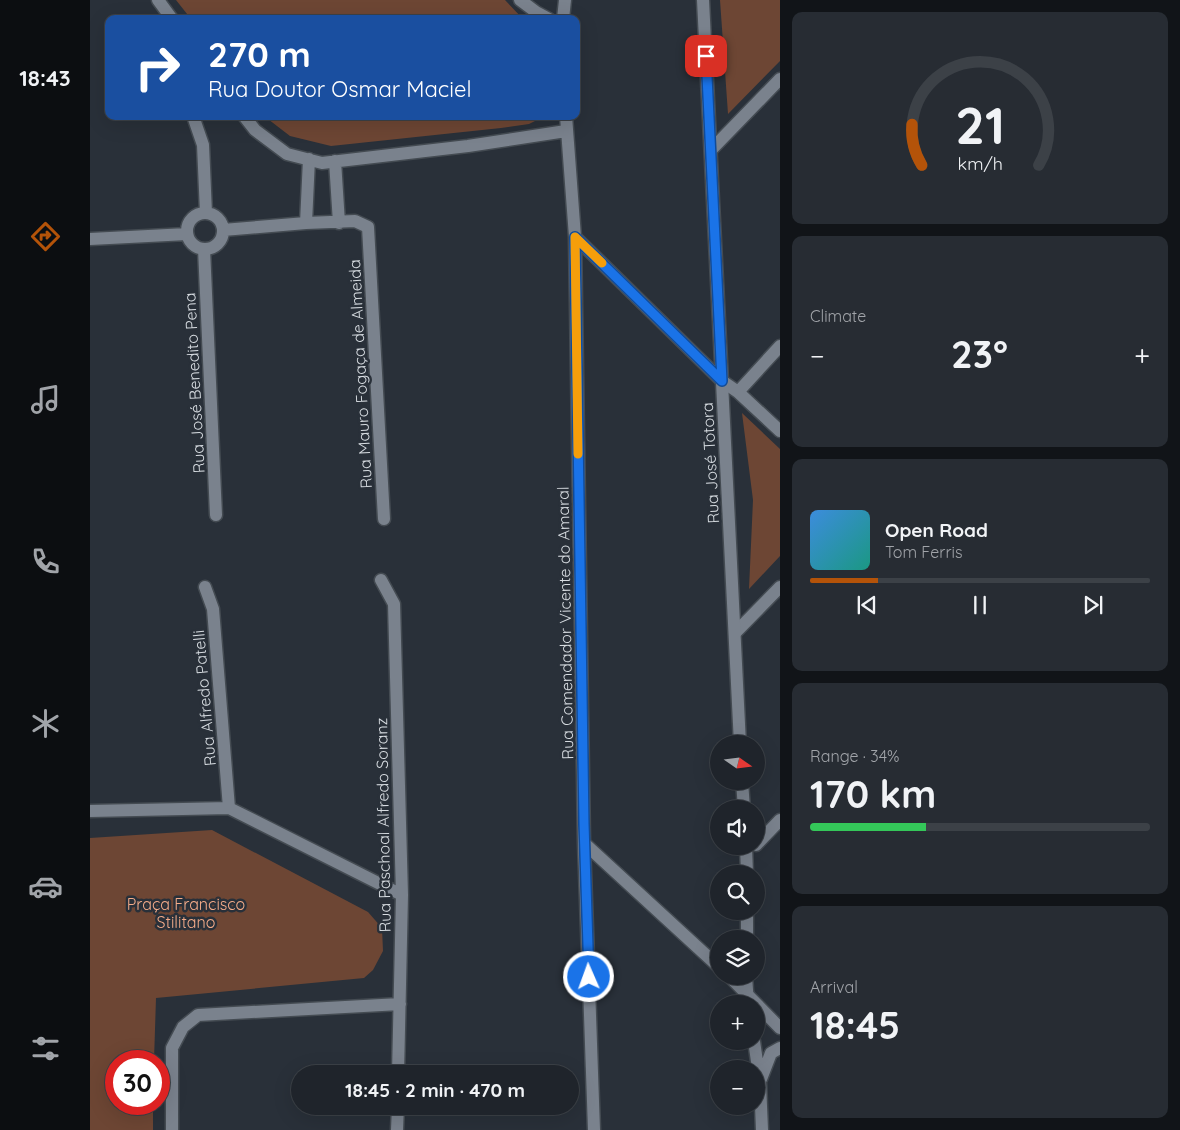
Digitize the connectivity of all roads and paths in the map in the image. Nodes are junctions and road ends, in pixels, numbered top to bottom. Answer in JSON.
{"nodes":[{"id":1,"x":158,"y":0,"type":"edge"},
{"id":2,"x":520,"y":0,"type":"edge"},
{"id":3,"x":564,"y":0,"type":"edge"},
{"id":4,"x":703,"y":0,"type":"edge"},
{"id":5,"x":169,"y":15,"type":"edge"},
{"id":6,"x":542,"y":15,"type":"edge"},
{"id":7,"x":563,"y":15,"type":"edge"},
{"id":8,"x":780,"y":79,"type":"edge"},
{"id":9,"x":194,"y":120,"type":"edge"},
{"id":10,"x":247,"y":120,"type":"edge"},
{"id":11,"x":566,"y":120,"type":"edge"},
{"id":12,"x":566,"y":131,"type":"junction"},
{"id":13,"x":711,"y":150,"type":"junction"},
{"id":14,"x":309,"y":160,"type":"junction"},
{"id":15,"x":335,"y":161,"type":"junction"},
{"id":16,"x":206,"y":213,"type":"junction"},
{"id":17,"x":306,"y":223,"type":"junction"},
{"id":18,"x":339,"y":223,"type":"junction"},
{"id":19,"x":223,"y":230,"type":"junction"},
{"id":20,"x":187,"y":234,"type":"junction"},
{"id":21,"x":575,"y":237,"type":"junction"},
{"id":22,"x":90,"y":239,"type":"edge"},
{"id":23,"x":204,"y":249,"type":"junction"},
{"id":24,"x":780,"y":346,"type":"edge"},
{"id":25,"x":722,"y":381,"type":"junction"},
{"id":26,"x":738,"y":392,"type":"junction"},
{"id":27,"x":780,"y":431,"type":"edge"},
{"id":28,"x":216,"y":515,"type":"dead end"},
{"id":29,"x":384,"y":519,"type":"dead end"},
{"id":30,"x":381,"y":580,"type":"dead end"},
{"id":31,"x":206,"y":587,"type":"dead end"},
{"id":32,"x":780,"y":587,"type":"edge"},
{"id":33,"x":735,"y":633,"type":"junction"},
{"id":34,"x":740,"y":735,"type":"edge"},
{"id":35,"x":229,"y":808,"type":"junction"},
{"id":36,"x":90,"y":811,"type":"edge"},
{"id":37,"x":780,"y":820,"type":"edge"},
{"id":38,"x":765,"y":834,"type":"edge"},
{"id":39,"x":584,"y":843,"type":"junction"},
{"id":40,"x":402,"y":895,"type":"junction"},
{"id":41,"x":710,"y":959,"type":"edge"},
{"id":42,"x":736,"y":985,"type":"edge"},
{"id":43,"x":744,"y":995,"type":"edge"},
{"id":44,"x":400,"y":1004,"type":"junction"},
{"id":45,"x":765,"y":1014,"type":"edge"},
{"id":46,"x":780,"y":1028,"type":"edge"},
{"id":47,"x":780,"y":1048,"type":"edge"},
{"id":48,"x":398,"y":1065,"type":"edge"},
{"id":49,"x":765,"y":1068,"type":"edge"},
{"id":50,"x":398,"y":1115,"type":"edge"},
{"id":51,"x":761,"y":1115,"type":"edge"},
{"id":52,"x":172,"y":1130,"type":"edge"},
{"id":53,"x":397,"y":1130,"type":"edge"},
{"id":54,"x":594,"y":1130,"type":"edge"},
{"id":55,"x":762,"y":1130,"type":"edge"}],
"edges":[{"from":1,"to":5,"type":"street"},
{"from":2,"to":6,"type":"street"},
{"from":3,"to":7,"type":"street"},
{"from":4,"to":13,"type":"street","name":"Rua José Totora"},
{"from":8,"to":13,"type":"street"},
{"from":9,"to":16,"type":"street"},
{"from":10,"to":14,"type":"street"},
{"from":11,"to":12,"type":"street","name":"Rua Comendador Vicente do Amaral"},
{"from":12,"to":15,"type":"street"},
{"from":12,"to":21,"type":"street","name":"Rua Comendador Vicente do Amaral"},
{"from":13,"to":25,"type":"street","name":"Rua José Totora"},
{"from":14,"to":15,"type":"street"},
{"from":14,"to":17,"type":"street"},
{"from":15,"to":18,"type":"street"},
{"from":16,"to":19,"type":"street"},
{"from":16,"to":20,"type":"street"},
{"from":17,"to":18,"type":"street"},
{"from":17,"to":19,"type":"street"},
{"from":18,"to":29,"type":"street","name":"Rua Mauro Fogaça de Almeida"},
{"from":19,"to":23,"type":"street"},
{"from":20,"to":22,"type":"street"},
{"from":20,"to":23,"type":"street"},
{"from":21,"to":25,"type":"street"},
{"from":21,"to":39,"type":"street","name":"Rua Comendador Vicente do Amaral"},
{"from":23,"to":28,"type":"street","name":"Rua José Benedito Pena"},
{"from":24,"to":26,"type":"street"},
{"from":25,"to":26,"type":"street"},
{"from":25,"to":33,"type":"street","name":"Rua José Totora"},
{"from":26,"to":27,"type":"street"},
{"from":30,"to":40,"type":"street","name":"Rua Paschoal Alfredo Soranz"},
{"from":31,"to":35,"type":"street","name":"Rua Alfredo Patelli"},
{"from":32,"to":33,"type":"street"},
{"from":33,"to":34,"type":"street","name":"Rua José Totora"},
{"from":35,"to":36,"type":"street"},
{"from":35,"to":40,"type":"street"},
{"from":37,"to":38,"type":"street"},
{"from":39,"to":41,"type":"street"},
{"from":39,"to":54,"type":"street","name":"Rua Comendador Vicente do Amaral"},
{"from":40,"to":44,"type":"street","name":"Rua Paschoal Alfredo Soranz"},
{"from":42,"to":43,"type":"street"},
{"from":44,"to":48,"type":"street","name":"Rua Paschoal Alfredo Soranz"},
{"from":44,"to":52,"type":"street"},
{"from":45,"to":46,"type":"street"},
{"from":47,"to":49,"type":"street"},
{"from":50,"to":53,"type":"street"},
{"from":51,"to":55,"type":"street"}]}
